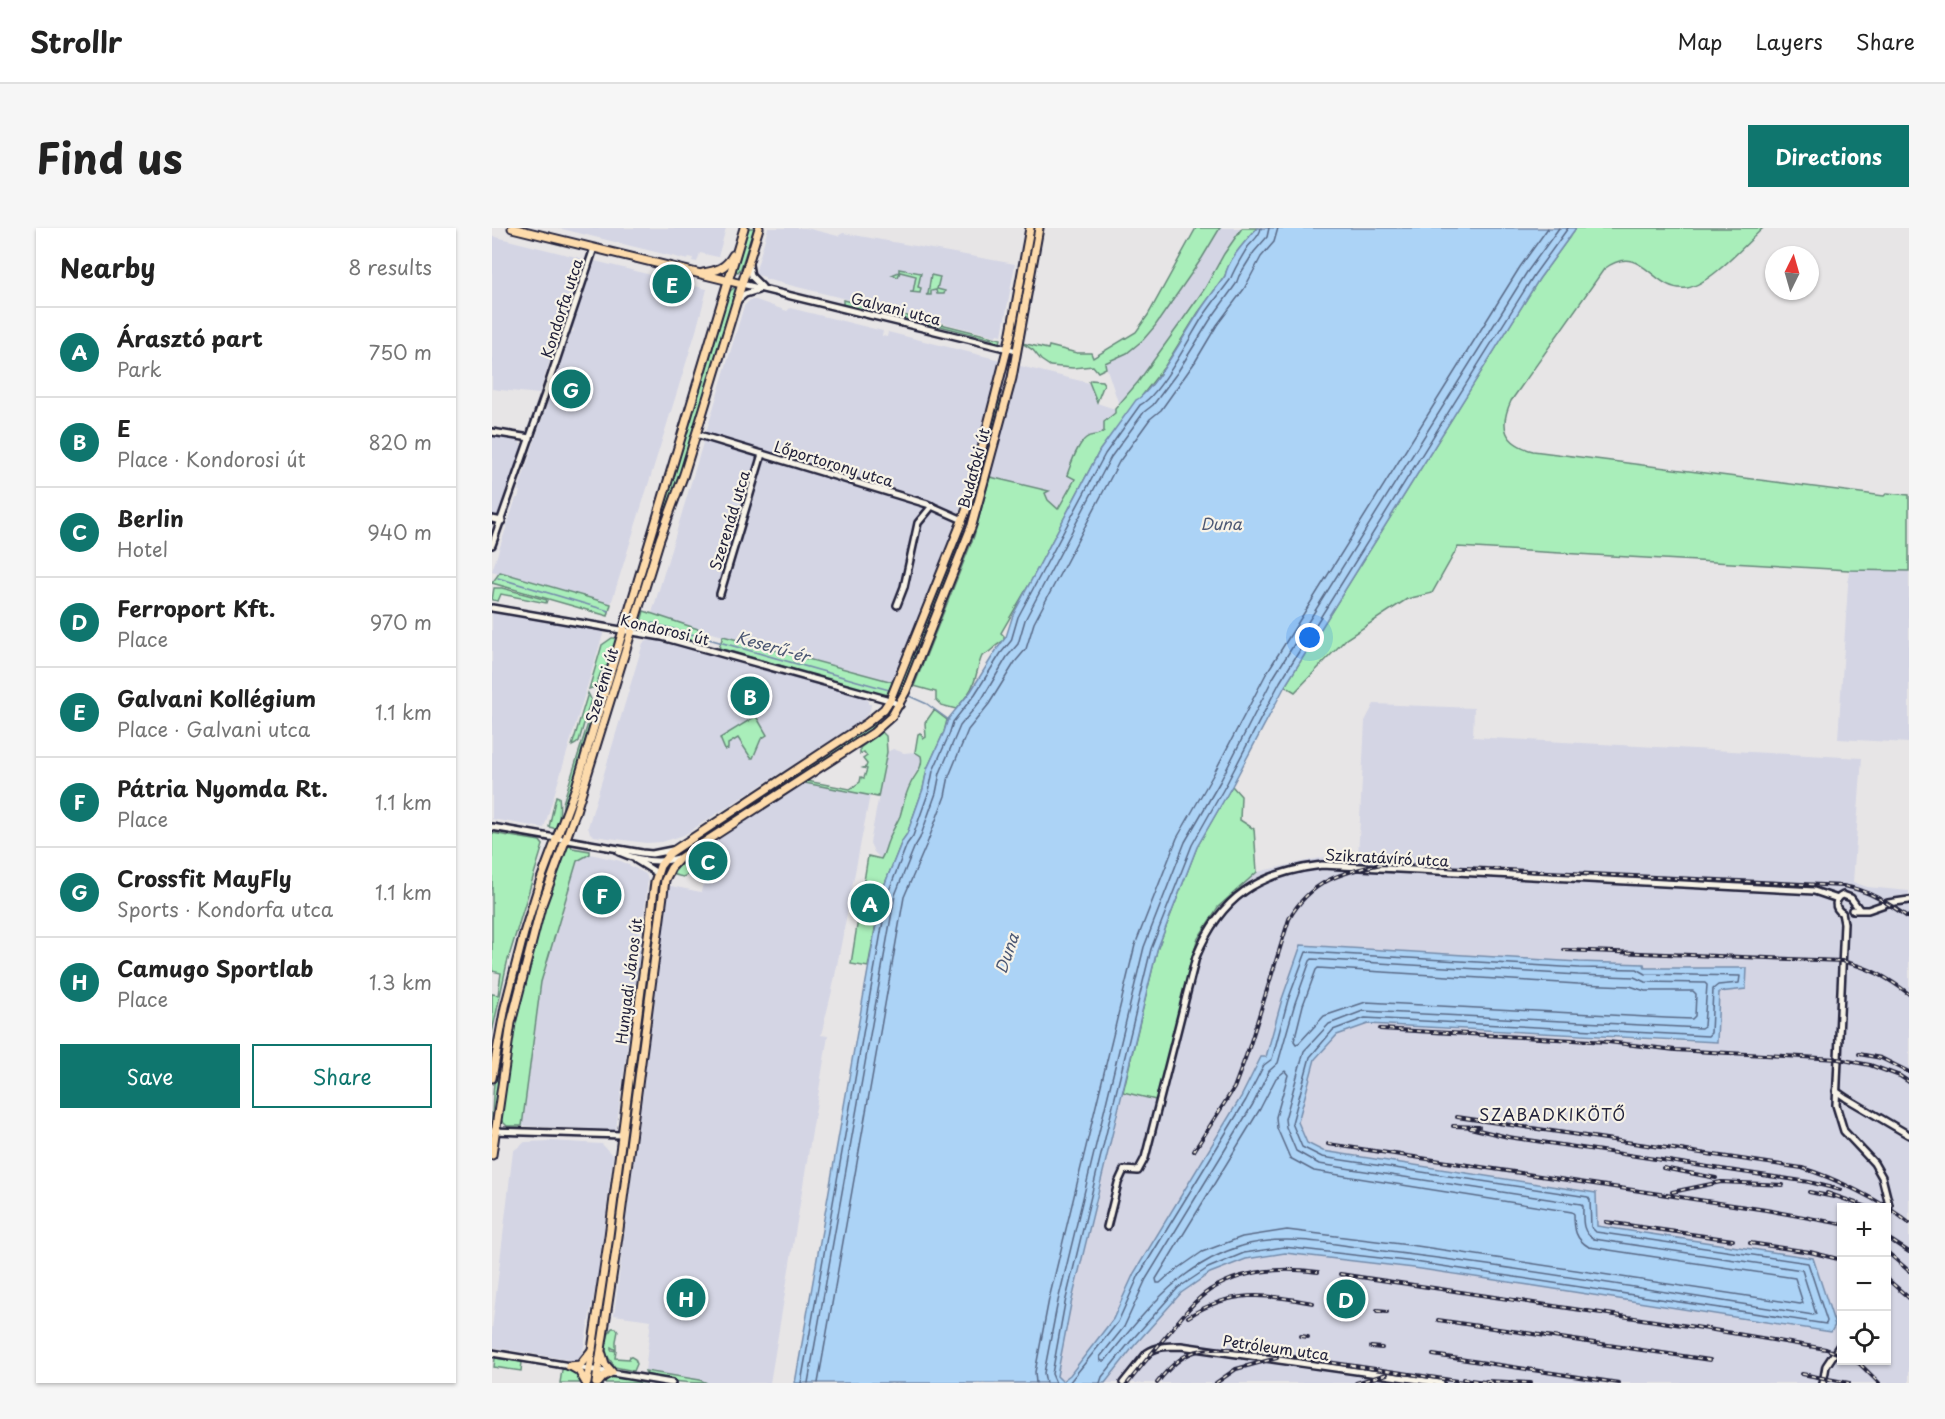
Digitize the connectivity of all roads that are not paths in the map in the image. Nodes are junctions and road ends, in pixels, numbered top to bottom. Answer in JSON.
{"nodes":[{"id":1,"x":512,"y":228,"type":"edge"},
{"id":2,"x":744,"y":228,"type":"edge"},
{"id":3,"x":759,"y":228,"type":"edge"},
{"id":4,"x":1030,"y":228,"type":"edge"},
{"id":5,"x":1039,"y":228,"type":"edge"},
{"id":6,"x":594,"y":248,"type":"junction"},
{"id":7,"x":736,"y":251,"type":"junction"},
{"id":8,"x":750,"y":258,"type":"junction"},
{"id":9,"x":693,"y":273,"type":"junction"},
{"id":10,"x":728,"y":281,"type":"junction"},
{"id":11,"x":742,"y":284,"type":"junction"},
{"id":12,"x":769,"y":290,"type":"junction"},
{"id":13,"x":736,"y":303,"type":"junction"},
{"id":14,"x":1015,"y":314,"type":"junction"},
{"id":15,"x":1023,"y":315,"type":"junction"},
{"id":16,"x":1008,"y":349,"type":"junction"},
{"id":17,"x":1017,"y":351,"type":"junction"},
{"id":18,"x":996,"y":394,"type":"junction"},
{"id":19,"x":1007,"y":397,"type":"junction"},
{"id":20,"x":492,"y":432,"type":"edge"},
{"id":21,"x":696,"y":434,"type":"junction"},
{"id":22,"x":530,"y":438,"type":"junction"},
{"id":23,"x":762,"y":454,"type":"junction"},
{"id":24,"x":932,"y":506,"type":"junction"},
{"id":25,"x":492,"y":519,"type":"edge"},
{"id":26,"x":963,"y":520,"type":"junction"},
{"id":27,"x":502,"y":521,"type":"junction"},
{"id":28,"x":972,"y":525,"type":"junction"},
{"id":29,"x":492,"y":545,"type":"edge"},
{"id":30,"x":720,"y":594,"type":"dead end"},
{"id":31,"x":897,"y":605,"type":"dead end"},
{"id":32,"x":492,"y":608,"type":"edge"},
{"id":33,"x":627,"y":631,"type":"junction"},
{"id":34,"x":890,"y":700,"type":"junction"},
{"id":35,"x":900,"y":705,"type":"junction"},
{"id":36,"x":751,"y":799,"type":"junction"},
{"id":37,"x":756,"y":808,"type":"junction"},
{"id":38,"x":731,"y":812,"type":"junction"},
{"id":39,"x":737,"y":821,"type":"junction"},
{"id":40,"x":492,"y":827,"type":"edge"},
{"id":41,"x":557,"y":839,"type":"junction"},
{"id":42,"x":566,"y":841,"type":"junction"},
{"id":43,"x":604,"y":848,"type":"junction"},
{"id":44,"x":674,"y":850,"type":"junction"},
{"id":45,"x":642,"y":853,"type":"junction"},
{"id":46,"x":633,"y":858,"type":"junction"},
{"id":47,"x":680,"y":858,"type":"junction"},
{"id":48,"x":659,"y":866,"type":"junction"},
{"id":49,"x":665,"y":880,"type":"junction"},
{"id":50,"x":1909,"y":900,"type":"edge"},
{"id":51,"x":1837,"y":901,"type":"junction"},
{"id":52,"x":1851,"y":910,"type":"junction"},
{"id":53,"x":644,"y":968,"type":"junction"},
{"id":54,"x":653,"y":969,"type":"junction"},
{"id":55,"x":642,"y":978,"type":"junction"},
{"id":56,"x":651,"y":979,"type":"junction"},
{"id":57,"x":635,"y":1031,"type":"junction"},
{"id":58,"x":645,"y":1033,"type":"junction"},
{"id":59,"x":492,"y":1077,"type":"edge"},
{"id":60,"x":629,"y":1079,"type":"junction"},
{"id":61,"x":1836,"y":1091,"type":"junction"},
{"id":62,"x":637,"y":1095,"type":"junction"},
{"id":63,"x":626,"y":1104,"type":"junction"},
{"id":64,"x":493,"y":1131,"type":"edge"},
{"id":65,"x":622,"y":1135,"type":"junction"},
{"id":66,"x":1909,"y":1135,"type":"edge"},
{"id":67,"x":631,"y":1136,"type":"junction"},
{"id":68,"x":492,"y":1155,"type":"edge"},
{"id":69,"x":1889,"y":1203,"type":"edge"},
{"id":70,"x":1107,"y":1227,"type":"dead end"},
{"id":71,"x":609,"y":1236,"type":"junction"},
{"id":72,"x":618,"y":1237,"type":"junction"},
{"id":73,"x":593,"y":1348,"type":"junction"},
{"id":74,"x":601,"y":1349,"type":"junction"},
{"id":75,"x":1837,"y":1350,"type":"edge"},
{"id":76,"x":492,"y":1353,"type":"edge"},
{"id":77,"x":569,"y":1366,"type":"junction"},
{"id":78,"x":590,"y":1369,"type":"junction"},
{"id":79,"x":598,"y":1370,"type":"junction"},
{"id":80,"x":612,"y":1372,"type":"junction"},
{"id":81,"x":587,"y":1383,"type":"edge"},
{"id":82,"x":597,"y":1383,"type":"edge"},
{"id":83,"x":672,"y":1383,"type":"edge"},
{"id":84,"x":1123,"y":1383,"type":"edge"},
{"id":85,"x":1441,"y":1383,"type":"edge"},
{"id":86,"x":1823,"y":1383,"type":"edge"}],
"edges":[{"from":1,"to":6,"type":"main road","name":"Galvani utca"},
{"from":2,"to":7,"type":"main road","name":"Szerémi út"},
{"from":3,"to":8,"type":"main road","name":"Szerémi út"},
{"from":4,"to":14,"type":"main road","name":"Budafoki út"},
{"from":5,"to":15,"type":"main road","name":"Budafoki út"},
{"from":6,"to":9,"type":"main road","name":"Galvani utca"},
{"from":6,"to":22,"type":"street","name":"Kondorfa utca"},
{"from":7,"to":9,"type":"main road"},
{"from":7,"to":10,"type":"main road","name":"Szerémi út"},
{"from":8,"to":11,"type":"main road","name":"Szerémi út"},
{"from":8,"to":12,"type":"street"},
{"from":9,"to":10,"type":"main road","name":"Galvani utca"},
{"from":10,"to":11,"type":"main road","name":"Galvani utca"},
{"from":10,"to":33,"type":"main road","name":"Szerémi út"},
{"from":11,"to":12,"type":"street","name":"Galvani utca"},
{"from":11,"to":13,"type":"main road","name":"Szerémi út"},
{"from":12,"to":13,"type":"street"},
{"from":12,"to":16,"type":"street","name":"Galvani utca"},
{"from":13,"to":21,"type":"main road","name":"Szerémi út"},
{"from":14,"to":15,"type":"main road"},
{"from":14,"to":16,"type":"main road","name":"Budafoki út"},
{"from":15,"to":17,"type":"main road","name":"Budafoki út"},
{"from":16,"to":17,"type":"street","name":"Galvani utca"},
{"from":16,"to":18,"type":"main road","name":"Budafoki út"},
{"from":17,"to":19,"type":"main road","name":"Budafoki út"},
{"from":18,"to":19,"type":"main road"},
{"from":18,"to":26,"type":"main road","name":"Budafoki út"},
{"from":19,"to":28,"type":"main road","name":"Budafoki út"},
{"from":20,"to":22,"type":"street"},
{"from":21,"to":23,"type":"street","name":"Lőportorony utca"},
{"from":21,"to":33,"type":"main road","name":"Szerémi út"},
{"from":22,"to":27,"type":"street","name":"Kondorfa utca"},
{"from":23,"to":24,"type":"street","name":"Lőportorony utca"},
{"from":23,"to":30,"type":"street","name":"Szerenád utca"},
{"from":24,"to":26,"type":"street","name":"Lőportorony utca"},
{"from":24,"to":31,"type":"street"},
{"from":25,"to":27,"type":"street"},
{"from":26,"to":28,"type":"main road"},
{"from":26,"to":34,"type":"main road","name":"Budafoki út"},
{"from":27,"to":29,"type":"street","name":"Kondorfa utca"},
{"from":28,"to":35,"type":"main road","name":"Budafoki út"},
{"from":32,"to":33,"type":"street","name":"Kondorosi út"},
{"from":33,"to":34,"type":"street","name":"Kondorosi út"},
{"from":33,"to":41,"type":"main road","name":"Szerémi út"},
{"from":33,"to":42,"type":"main road","name":"Szerémi út"},
{"from":34,"to":35,"type":"street","name":"Kondorosi út"},
{"from":34,"to":36,"type":"main road"},
{"from":35,"to":37,"type":"main road","name":"Hunyadi János út"},
{"from":36,"to":37,"type":"main road"},
{"from":36,"to":38,"type":"main road"},
{"from":37,"to":39,"type":"main road","name":"Hunyadi János út"},
{"from":38,"to":39,"type":"main road"},
{"from":38,"to":44,"type":"main road"},
{"from":39,"to":47,"type":"main road","name":"Hunyadi János út"},
{"from":40,"to":41,"type":"street"},
{"from":41,"to":42,"type":"street"},
{"from":41,"to":59,"type":"main road","name":"Szerémi út"},
{"from":42,"to":43,"type":"street"},
{"from":42,"to":64,"type":"main road","name":"Szerémi út"},
{"from":43,"to":45,"type":"street"},
{"from":43,"to":46,"type":"street"},
{"from":44,"to":45,"type":"street"},
{"from":44,"to":48,"type":"main road"},
{"from":45,"to":48,"type":"street"},
{"from":46,"to":48,"type":"street"},
{"from":46,"to":48,"type":"street"},
{"from":47,"to":48,"type":"street"},
{"from":47,"to":49,"type":"main road","name":"Hunyadi János út"},
{"from":48,"to":49,"type":"main road"},
{"from":48,"to":53,"type":"main road","name":"Hunyadi János út"},
{"from":49,"to":54,"type":"main road","name":"Hunyadi János út"},
{"from":50,"to":52,"type":"street"},
{"from":51,"to":52,"type":"street","name":"Szikratávíró utca"},
{"from":51,"to":52,"type":"street"},
{"from":51,"to":70,"type":"street","name":"Szikratávíró utca"},
{"from":52,"to":61,"type":"street"},
{"from":53,"to":54,"type":"main road"},
{"from":53,"to":55,"type":"main road","name":"Hunyadi János út"},
{"from":54,"to":56,"type":"main road","name":"Hunyadi János út"},
{"from":55,"to":56,"type":"main road"},
{"from":55,"to":57,"type":"main road","name":"Hunyadi János út"},
{"from":56,"to":58,"type":"main road","name":"Hunyadi János út"},
{"from":57,"to":58,"type":"main road"},
{"from":57,"to":60,"type":"main road","name":"Hunyadi János út"},
{"from":58,"to":62,"type":"main road","name":"Hunyadi János út"},
{"from":60,"to":62,"type":"main road"},
{"from":60,"to":63,"type":"main road","name":"Hunyadi János út"},
{"from":61,"to":66,"type":"street"},
{"from":61,"to":69,"type":"street"},
{"from":62,"to":63,"type":"main road"},
{"from":62,"to":67,"type":"main road","name":"Hunyadi János út"},
{"from":63,"to":65,"type":"main road","name":"Hunyadi János út"},
{"from":64,"to":65,"type":"street"},
{"from":64,"to":68,"type":"main road","name":"Szerémi út"},
{"from":65,"to":67,"type":"main road"},
{"from":65,"to":71,"type":"main road","name":"Hunyadi János út"},
{"from":67,"to":72,"type":"main road","name":"Hunyadi János út"},
{"from":71,"to":72,"type":"main road"},
{"from":71,"to":73,"type":"main road","name":"Hunyadi János út"},
{"from":72,"to":74,"type":"main road","name":"Hunyadi János út"},
{"from":73,"to":77,"type":"main road"},
{"from":73,"to":78,"type":"main road","name":"Hunyadi János út"},
{"from":74,"to":79,"type":"main road","name":"Hunyadi János út"},
{"from":74,"to":80,"type":"main road"},
{"from":75,"to":86,"type":"street"},
{"from":76,"to":77,"type":"street"},
{"from":77,"to":78,"type":"street"},
{"from":77,"to":81,"type":"main road"},
{"from":78,"to":79,"type":"street"},
{"from":78,"to":81,"type":"main road","name":"Hunyadi János út"},
{"from":79,"to":80,"type":"street"},
{"from":79,"to":82,"type":"main road","name":"Hunyadi János út"},
{"from":80,"to":82,"type":"main road"},
{"from":80,"to":83,"type":"street"},
{"from":84,"to":85,"type":"street","name":"Petróleum utca"}]}
